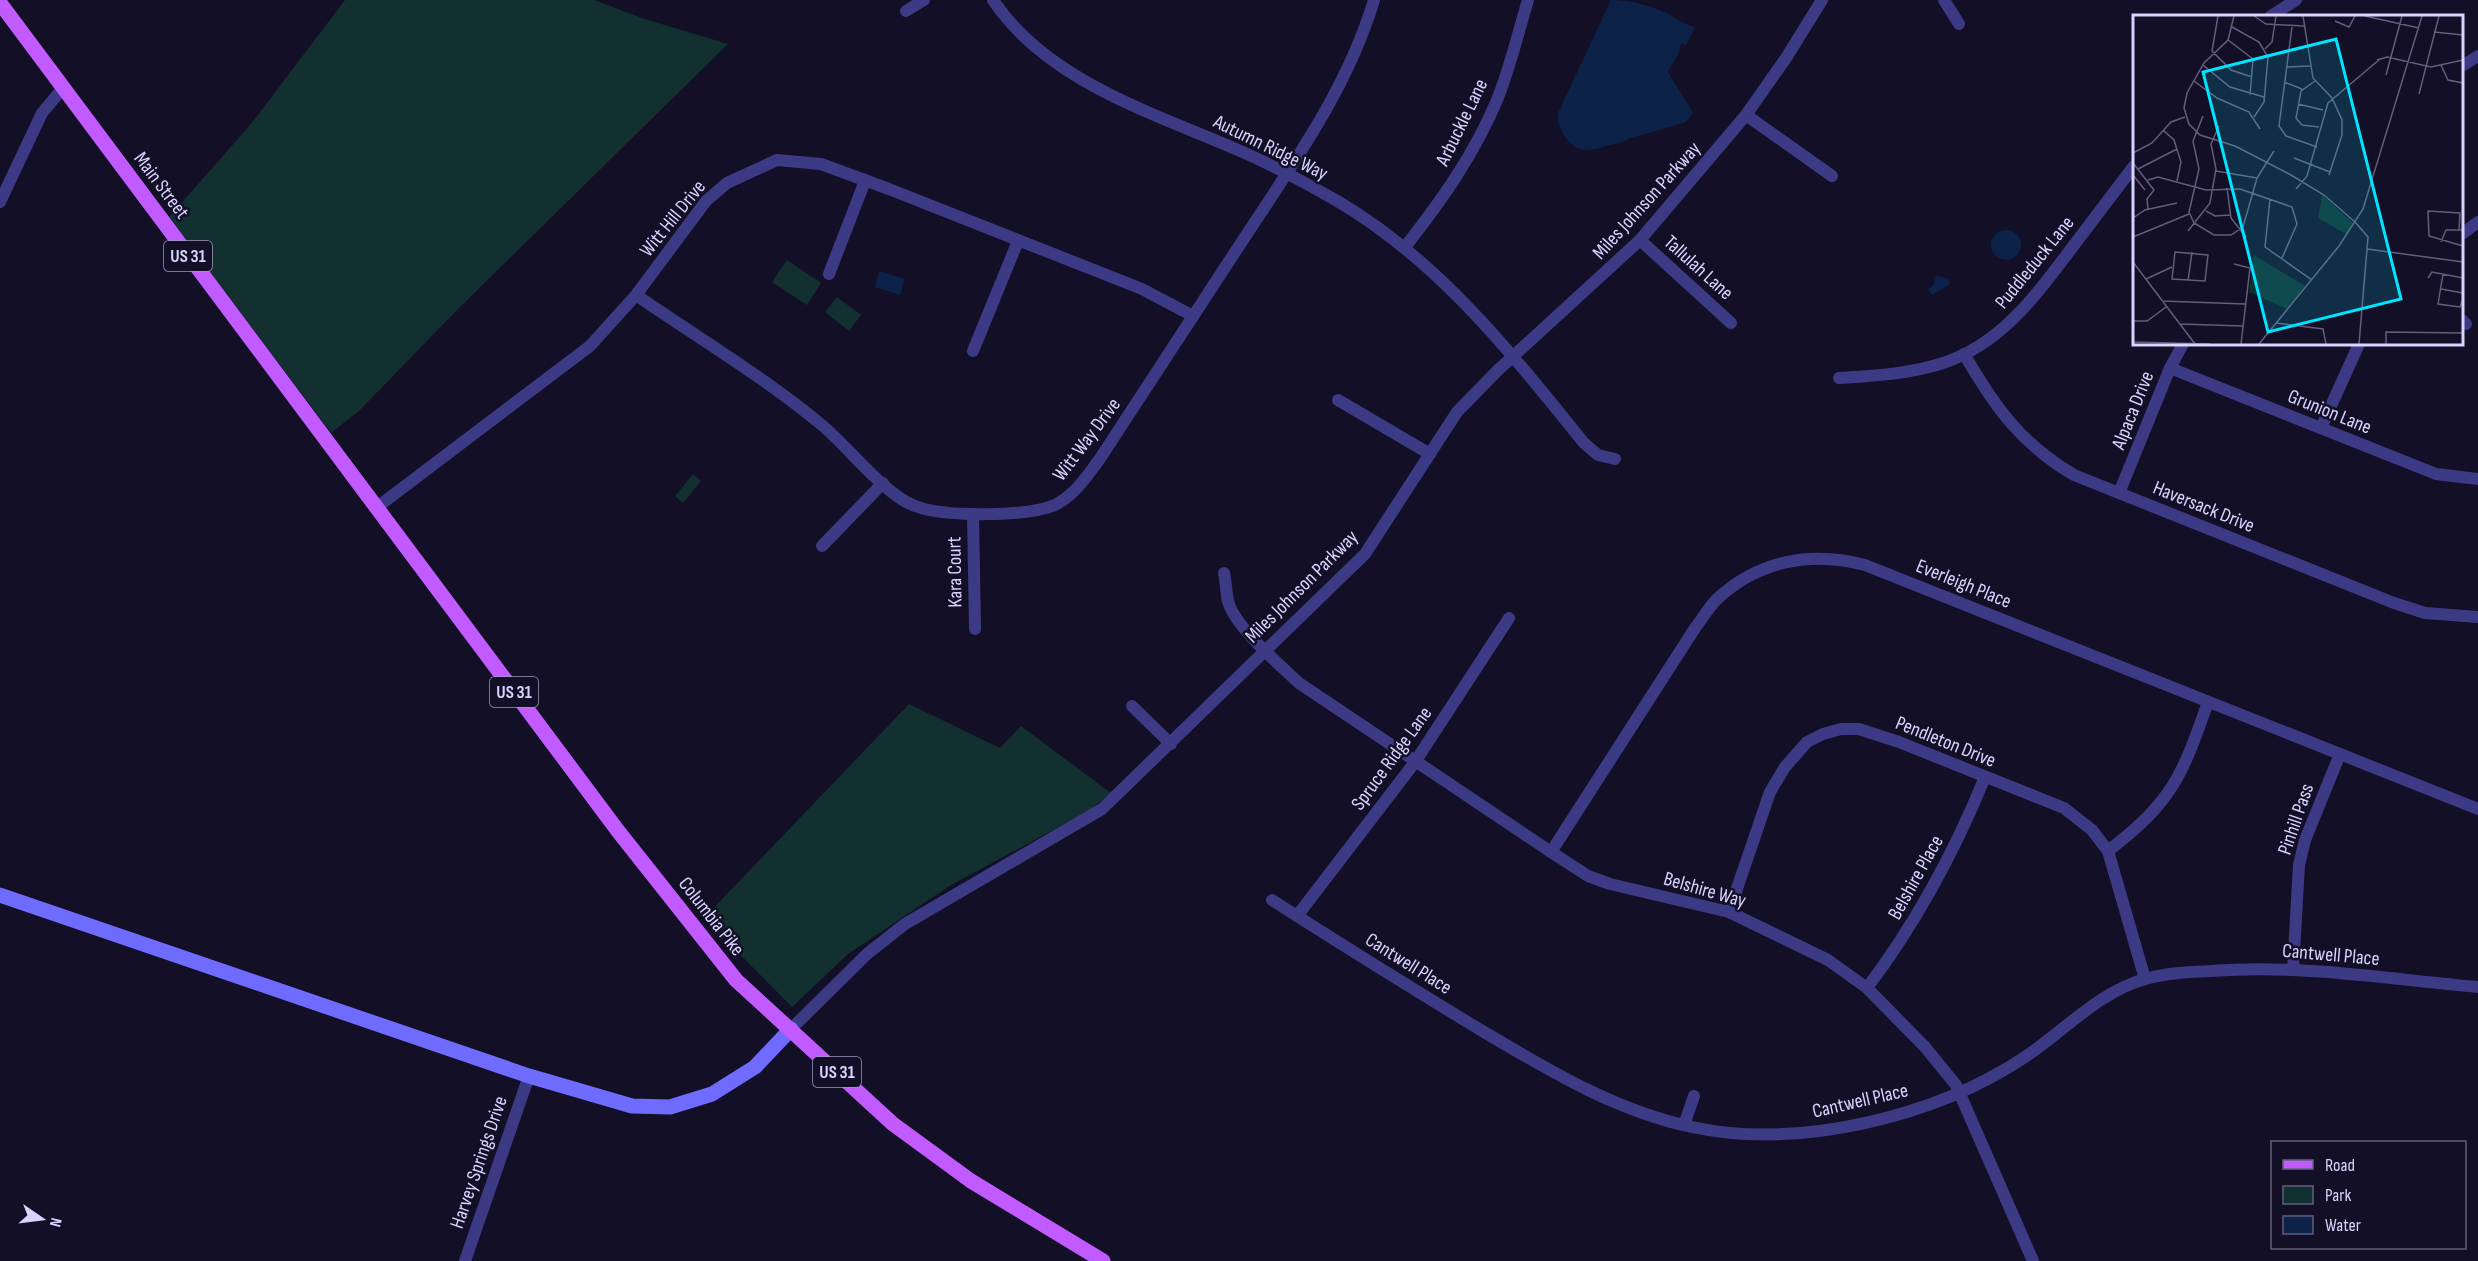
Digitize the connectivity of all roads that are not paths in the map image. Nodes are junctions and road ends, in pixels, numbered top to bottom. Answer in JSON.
{"nodes":[{"id":1,"x":924,"y":0,"type":"edge"},
{"id":2,"x":993,"y":0,"type":"edge"},
{"id":3,"x":1374,"y":0,"type":"edge"},
{"id":4,"x":1528,"y":0,"type":"edge"},
{"id":5,"x":1822,"y":0,"type":"edge"},
{"id":6,"x":1944,"y":0,"type":"edge"},
{"id":7,"x":2296,"y":0,"type":"edge"},
{"id":8,"x":0,"y":3,"type":"edge"},
{"id":9,"x":906,"y":11,"type":"dead end"},
{"id":10,"x":2273,"y":15,"type":"edge"},
{"id":11,"x":1959,"y":24,"type":"dead end"},
{"id":12,"x":2478,"y":56,"type":"edge"},
{"id":13,"x":2463,"y":65,"type":"edge"},
{"id":14,"x":63,"y":88,"type":"junction"},
{"id":15,"x":1746,"y":115,"type":"junction"},
{"id":16,"x":2133,"y":167,"type":"edge"},
{"id":17,"x":1287,"y":173,"type":"junction"},
{"id":18,"x":1832,"y":176,"type":"dead end"},
{"id":19,"x":865,"y":181,"type":"junction"},
{"id":20,"x":0,"y":202,"type":"edge"},
{"id":21,"x":2478,"y":222,"type":"edge"},
{"id":22,"x":2463,"y":233,"type":"edge"},
{"id":23,"x":1641,"y":240,"type":"junction"},
{"id":24,"x":1018,"y":241,"type":"junction"},
{"id":25,"x":1405,"y":247,"type":"junction"},
{"id":26,"x":829,"y":274,"type":"dead end"},
{"id":27,"x":636,"y":295,"type":"junction"},
{"id":28,"x":1193,"y":316,"type":"junction"},
{"id":29,"x":1731,"y":323,"type":"dead end"},
{"id":30,"x":2182,"y":345,"type":"edge"},
{"id":31,"x":2359,"y":345,"type":"edge"},
{"id":32,"x":974,"y":351,"type":"dead end"},
{"id":33,"x":1964,"y":354,"type":"junction"},
{"id":34,"x":1514,"y":356,"type":"junction"},
{"id":35,"x":2170,"y":368,"type":"junction"},
{"id":36,"x":1839,"y":378,"type":"dead end"},
{"id":37,"x":1338,"y":400,"type":"dead end"},
{"id":38,"x":2320,"y":428,"type":"junction"},
{"id":39,"x":1430,"y":454,"type":"junction"},
{"id":40,"x":1615,"y":459,"type":"dead end"},
{"id":41,"x":2478,"y":479,"type":"edge"},
{"id":42,"x":883,"y":483,"type":"junction"},
{"id":43,"x":2119,"y":493,"type":"junction"},
{"id":44,"x":376,"y":508,"type":"junction"},
{"id":45,"x":973,"y":514,"type":"junction"},
{"id":46,"x":822,"y":546,"type":"dead end"},
{"id":47,"x":1224,"y":573,"type":"dead end"},
{"id":48,"x":2478,"y":617,"type":"edge"},
{"id":49,"x":1509,"y":618,"type":"dead end"},
{"id":50,"x":975,"y":629,"type":"dead end"},
{"id":51,"x":1264,"y":651,"type":"junction"},
{"id":52,"x":2208,"y":702,"type":"junction"},
{"id":53,"x":1132,"y":706,"type":"dead end"},
{"id":54,"x":1172,"y":744,"type":"junction"},
{"id":55,"x":2340,"y":754,"type":"junction"},
{"id":56,"x":1415,"y":762,"type":"junction"},
{"id":57,"x":1985,"y":777,"type":"junction"},
{"id":58,"x":2478,"y":809,"type":"edge"},
{"id":59,"x":2108,"y":851,"type":"junction"},
{"id":60,"x":1551,"y":852,"type":"junction"},
{"id":61,"x":0,"y":895,"type":"edge"},
{"id":62,"x":1272,"y":900,"type":"dead end"},
{"id":63,"x":1729,"y":912,"type":"junction"},
{"id":64,"x":1297,"y":916,"type":"junction"},
{"id":65,"x":2293,"y":970,"type":"junction"},
{"id":66,"x":2145,"y":979,"type":"junction"},
{"id":67,"x":2478,"y":987,"type":"edge"},
{"id":68,"x":1867,"y":988,"type":"junction"},
{"id":69,"x":791,"y":1029,"type":"junction"},
{"id":70,"x":529,"y":1076,"type":"junction"},
{"id":71,"x":1959,"y":1092,"type":"junction"},
{"id":72,"x":1694,"y":1096,"type":"dead end"},
{"id":73,"x":1684,"y":1125,"type":"junction"},
{"id":74,"x":465,"y":1261,"type":"edge"},
{"id":75,"x":1103,"y":1261,"type":"edge"},
{"id":76,"x":2033,"y":1261,"type":"edge"}],
"edges":[{"from":1,"to":9,"type":"street"},
{"from":2,"to":17,"type":"street","name":"Autumn Ridge Way"},
{"from":3,"to":17,"type":"street","name":"Witt Way Drive"},
{"from":4,"to":25,"type":"street","name":"Arbuckle Lane"},
{"from":5,"to":15,"type":"street","name":"Miles Johnson Parkway"},
{"from":6,"to":11,"type":"street"},
{"from":7,"to":10,"type":"street"},
{"from":8,"to":14,"type":"main road","name":"Main Street","number":"US 31"},
{"from":12,"to":13,"type":"street"},
{"from":14,"to":20,"type":"street"},
{"from":14,"to":44,"type":"main road","name":"Main Street","number":"US 31"},
{"from":15,"to":18,"type":"street"},
{"from":15,"to":23,"type":"street","name":"Miles Johnson Parkway"},
{"from":16,"to":33,"type":"street","name":"Puddleduck Lane"},
{"from":17,"to":25,"type":"street","name":"Autumn Ridge Way"},
{"from":17,"to":28,"type":"street","name":"Witt Way Drive"},
{"from":19,"to":24,"type":"street","name":"Witt Hill Drive"},
{"from":19,"to":26,"type":"street"},
{"from":19,"to":27,"type":"street","name":"Witt Hill Drive"},
{"from":21,"to":22,"type":"street"},
{"from":23,"to":29,"type":"street","name":"Tallulah Lane"},
{"from":23,"to":34,"type":"street","name":"Miles Johnson Parkway"},
{"from":24,"to":28,"type":"street","name":"Witt Hill Drive"},
{"from":24,"to":32,"type":"street"},
{"from":25,"to":34,"type":"street","name":"Autumn Ridge Way"},
{"from":27,"to":42,"type":"street","name":"Witt Way Drive"},
{"from":27,"to":44,"type":"street","name":"Witt Hill Drive"},
{"from":28,"to":45,"type":"street","name":"Witt Way Drive"},
{"from":30,"to":35,"type":"street","name":"Alpaca Drive"},
{"from":31,"to":38,"type":"street"},
{"from":33,"to":36,"type":"street","name":"Puddleduck Lane"},
{"from":33,"to":43,"type":"street","name":"Haversack Drive"},
{"from":34,"to":39,"type":"street","name":"Miles Johnson Parkway"},
{"from":34,"to":40,"type":"street","name":"Autumn Ridge Way"},
{"from":35,"to":38,"type":"street","name":"Grunion Lane"},
{"from":35,"to":43,"type":"street","name":"Alpaca Drive"},
{"from":37,"to":39,"type":"street"},
{"from":38,"to":41,"type":"street","name":"Grunion Lane"},
{"from":39,"to":51,"type":"street","name":"Miles Johnson Parkway"},
{"from":42,"to":45,"type":"street","name":"Witt Way Drive"},
{"from":42,"to":46,"type":"street"},
{"from":43,"to":48,"type":"street","name":"Haversack Drive"},
{"from":44,"to":69,"type":"main road","name":"Columbia Pike","number":"US 31"},
{"from":45,"to":50,"type":"street","name":"Kara Court"},
{"from":47,"to":51,"type":"street","name":"Belshire Way"},
{"from":49,"to":56,"type":"street","name":"Spruce Ridge Lane"},
{"from":51,"to":54,"type":"street","name":"Miles Johnson Parkway"},
{"from":51,"to":56,"type":"street","name":"Belshire Way"},
{"from":52,"to":55,"type":"street","name":"Everleigh Place"},
{"from":52,"to":59,"type":"street"},
{"from":52,"to":60,"type":"street","name":"Everleigh Place"},
{"from":53,"to":54,"type":"street"},
{"from":54,"to":69,"type":"street","name":"Miles Johnson Parkway"},
{"from":55,"to":58,"type":"street","name":"Everleigh Place"},
{"from":55,"to":65,"type":"street","name":"Pinhill Pass"},
{"from":56,"to":60,"type":"street","name":"Belshire Way"},
{"from":56,"to":64,"type":"street","name":"Spruce Ridge Lane"},
{"from":57,"to":59,"type":"street","name":"Pendleton Drive"},
{"from":57,"to":63,"type":"street","name":"Pendleton Drive"},
{"from":57,"to":68,"type":"street","name":"Belshire Place"},
{"from":59,"to":66,"type":"street","name":"Pendleton Drive"},
{"from":60,"to":63,"type":"street","name":"Belshire Way"},
{"from":61,"to":70,"type":"main road"},
{"from":62,"to":64,"type":"street","name":"Cantwell Place"},
{"from":63,"to":68,"type":"street","name":"Belshire Way"},
{"from":64,"to":73,"type":"street","name":"Cantwell Place"},
{"from":65,"to":66,"type":"street","name":"Cantwell Place"},
{"from":65,"to":67,"type":"street","name":"Cantwell Place"},
{"from":66,"to":71,"type":"street","name":"Cantwell Place"},
{"from":68,"to":71,"type":"street","name":"Belshire Way"},
{"from":69,"to":70,"type":"main road"},
{"from":69,"to":75,"type":"main road","name":"Columbia Pike","number":"US 31"},
{"from":70,"to":74,"type":"street","name":"Harvey Springs Drive"},
{"from":71,"to":73,"type":"street","name":"Cantwell Place"},
{"from":71,"to":76,"type":"street","name":"Belshire Way"},
{"from":72,"to":73,"type":"street"}]}
